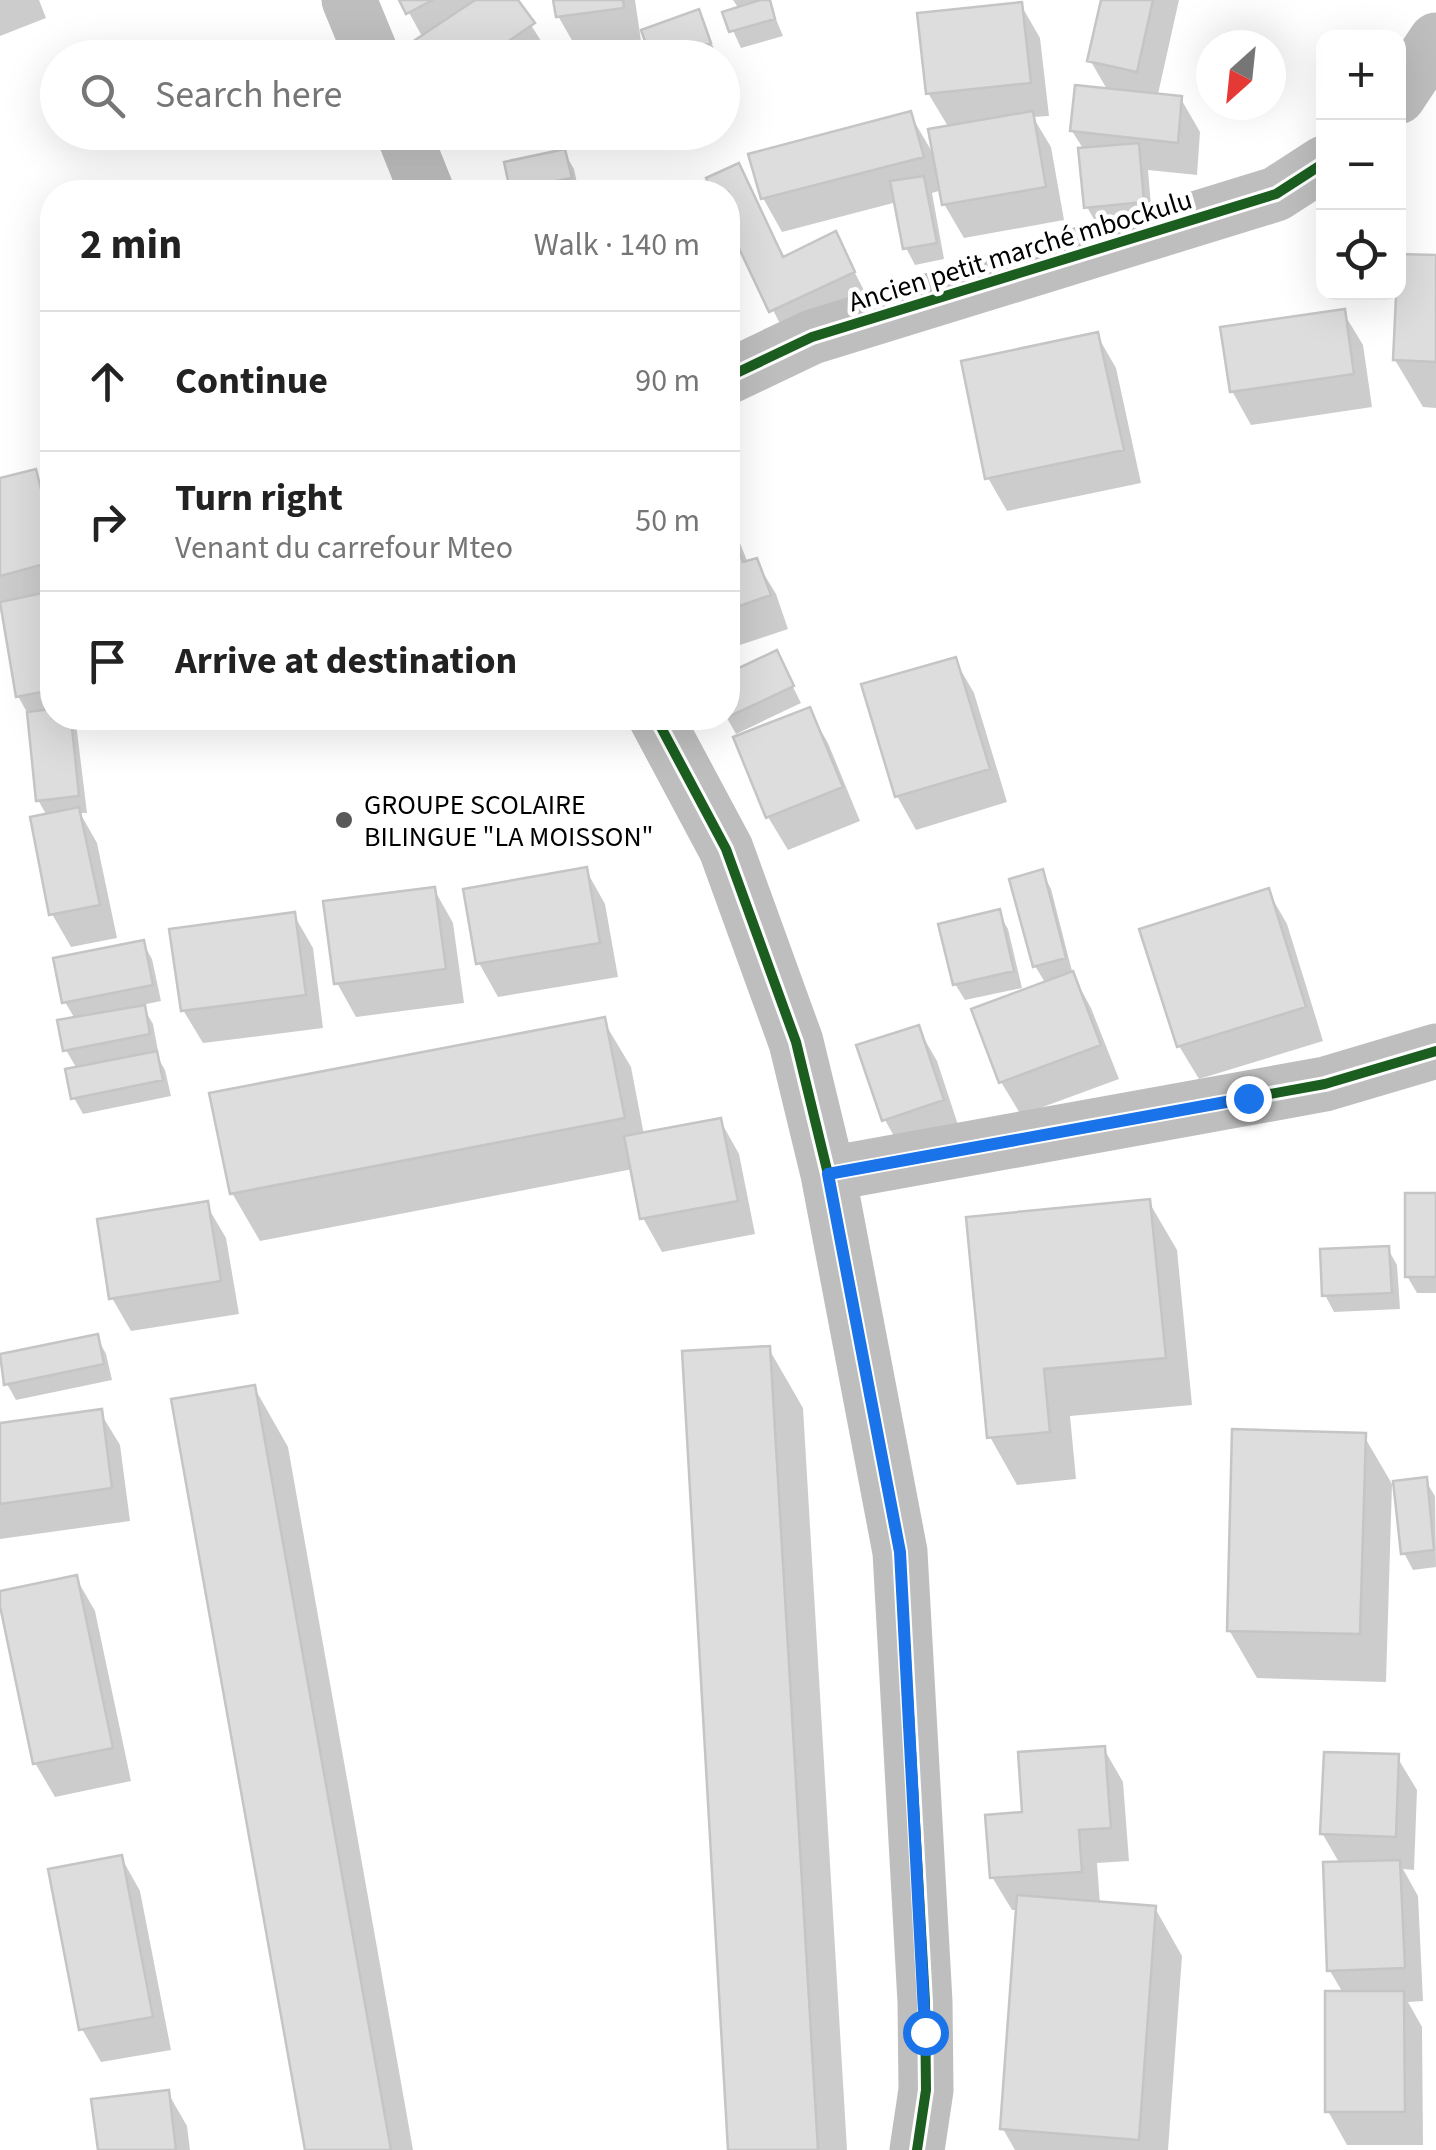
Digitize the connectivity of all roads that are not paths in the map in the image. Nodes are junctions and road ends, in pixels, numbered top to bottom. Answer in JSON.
{"nodes":[{"id":1,"x":349,"y":0,"type":"edge"},
{"id":2,"x":366,"y":40,"type":"edge"},
{"id":3,"x":1436,"y":40,"type":"edge"},
{"id":4,"x":1406,"y":85,"type":"edge"},
{"id":5,"x":410,"y":150,"type":"edge"},
{"id":6,"x":1316,"y":168,"type":"edge"},
{"id":7,"x":422,"y":180,"type":"edge"},
{"id":8,"x":740,"y":372,"type":"edge"},
{"id":9,"x":662,"y":730,"type":"edge"},
{"id":10,"x":1436,"y":1051,"type":"edge"},
{"id":11,"x":828,"y":1174,"type":"junction"},
{"id":12,"x":917,"y":2150,"type":"edge"}],
"edges":[{"from":1,"to":2,"type":"street"},
{"from":3,"to":4,"type":"street"},
{"from":5,"to":7,"type":"street"},
{"from":6,"to":8,"type":"street","name":"Ancien petit marché mbockulu"},
{"from":9,"to":11,"type":"street"},
{"from":10,"to":11,"type":"street"},
{"from":11,"to":12,"type":"street"}]}
